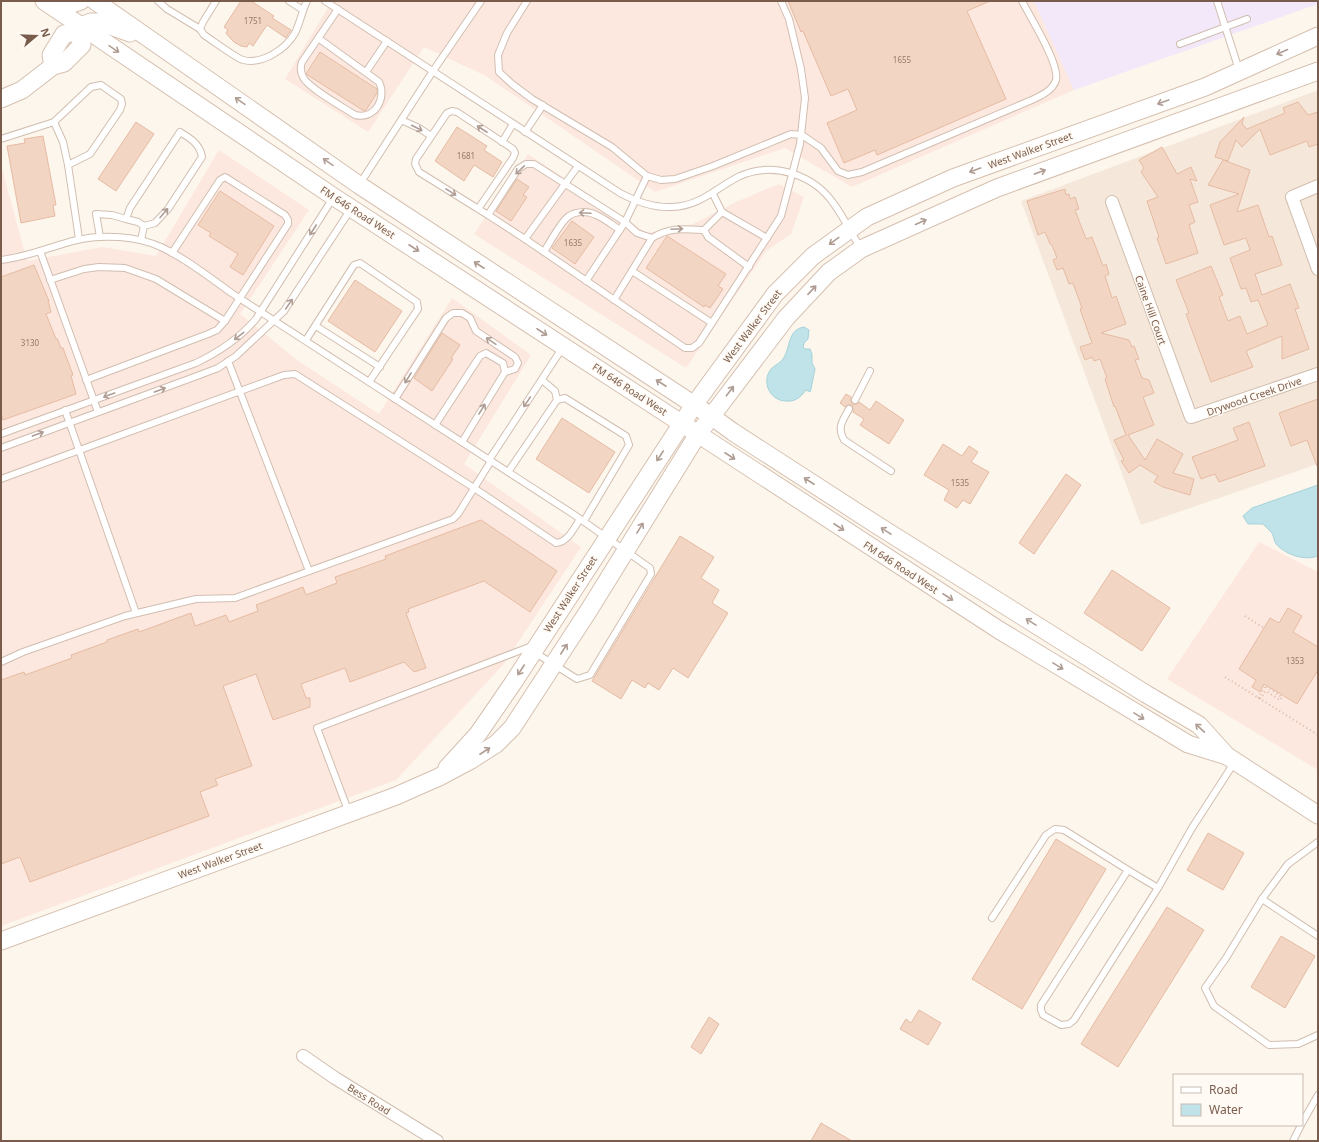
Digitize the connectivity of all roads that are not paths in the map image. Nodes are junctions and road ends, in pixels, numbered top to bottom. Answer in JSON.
{"nodes":[{"id":1,"x":44,"y":1,"type":"edge"},
{"id":2,"x":59,"y":1,"type":"edge"},
{"id":3,"x":81,"y":1,"type":"edge"},
{"id":4,"x":95,"y":1,"type":"edge"},
{"id":5,"x":158,"y":1,"type":"edge"},
{"id":6,"x":216,"y":1,"type":"edge"},
{"id":7,"x":289,"y":1,"type":"edge"},
{"id":8,"x":307,"y":1,"type":"edge"},
{"id":9,"x":325,"y":1,"type":"edge"},
{"id":10,"x":481,"y":1,"type":"edge"},
{"id":11,"x":527,"y":1,"type":"edge"},
{"id":12,"x":781,"y":1,"type":"edge"},
{"id":13,"x":1022,"y":1,"type":"edge"},
{"id":14,"x":1217,"y":1,"type":"edge"},
{"id":15,"x":338,"y":9,"type":"junction"},
{"id":16,"x":303,"y":10,"type":"junction"},
{"id":17,"x":1247,"y":19,"type":"dead end"},
{"id":18,"x":1225,"y":28,"type":"junction"},
{"id":19,"x":200,"y":29,"type":"junction"},
{"id":20,"x":80,"y":30,"type":"junction"},
{"id":21,"x":145,"y":35,"type":"junction"},
{"id":22,"x":1318,"y":36,"type":"edge"},
{"id":23,"x":318,"y":38,"type":"junction"},
{"id":24,"x":387,"y":41,"type":"junction"},
{"id":25,"x":1180,"y":44,"type":"dead end"},
{"id":26,"x":433,"y":71,"type":"junction"},
{"id":27,"x":1318,"y":71,"type":"edge"},
{"id":28,"x":366,"y":72,"type":"junction"},
{"id":29,"x":1239,"y":72,"type":"junction"},
{"id":30,"x":1,"y":99,"type":"edge"},
{"id":31,"x":543,"y":105,"type":"junction"},
{"id":32,"x":401,"y":120,"type":"junction"},
{"id":33,"x":54,"y":122,"type":"junction"},
{"id":34,"x":513,"y":124,"type":"junction"},
{"id":35,"x":525,"y":132,"type":"junction"},
{"id":36,"x":802,"y":134,"type":"junction"},
{"id":37,"x":431,"y":136,"type":"junction"},
{"id":38,"x":1,"y":139,"type":"edge"},
{"id":39,"x":502,"y":142,"type":"junction"},
{"id":40,"x":68,"y":165,"type":"junction"},
{"id":41,"x":578,"y":166,"type":"junction"},
{"id":42,"x":792,"y":173,"type":"junction"},
{"id":43,"x":647,"y":176,"type":"junction"},
{"id":44,"x":565,"y":184,"type":"junction"},
{"id":45,"x":360,"y":185,"type":"junction"},
{"id":46,"x":1318,"y":186,"type":"edge"},
{"id":47,"x":713,"y":194,"type":"junction"},
{"id":48,"x":334,"y":197,"type":"junction"},
{"id":49,"x":635,"y":202,"type":"junction"},
{"id":50,"x":1112,"y":202,"type":"dead end"},
{"id":51,"x":352,"y":208,"type":"junction"},
{"id":52,"x":478,"y":209,"type":"junction"},
{"id":53,"x":722,"y":212,"type":"junction"},
{"id":54,"x":488,"y":216,"type":"junction"},
{"id":55,"x":126,"y":219,"type":"junction"},
{"id":56,"x":625,"y":222,"type":"junction"},
{"id":57,"x":144,"y":226,"type":"junction"},
{"id":58,"x":620,"y":230,"type":"junction"},
{"id":59,"x":704,"y":230,"type":"junction"},
{"id":60,"x":849,"y":230,"type":"junction"},
{"id":61,"x":100,"y":237,"type":"junction"},
{"id":62,"x":652,"y":238,"type":"junction"},
{"id":63,"x":767,"y":238,"type":"junction"},
{"id":64,"x":79,"y":239,"type":"junction"},
{"id":65,"x":525,"y":239,"type":"junction"},
{"id":66,"x":141,"y":240,"type":"junction"},
{"id":67,"x":861,"y":249,"type":"junction"},
{"id":68,"x":40,"y":251,"type":"junction"},
{"id":69,"x":544,"y":252,"type":"junction"},
{"id":70,"x":172,"y":253,"type":"junction"},
{"id":71,"x":1,"y":260,"type":"edge"},
{"id":72,"x":749,"y":267,"type":"junction"},
{"id":73,"x":1318,"y":269,"type":"edge"},
{"id":74,"x":632,"y":271,"type":"junction"},
{"id":75,"x":50,"y":280,"type":"junction"},
{"id":76,"x":586,"y":281,"type":"junction"},
{"id":77,"x":240,"y":298,"type":"junction"},
{"id":78,"x":614,"y":300,"type":"junction"},
{"id":79,"x":261,"y":312,"type":"junction"},
{"id":80,"x":274,"y":320,"type":"junction"},
{"id":81,"x":225,"y":321,"type":"junction"},
{"id":82,"x":712,"y":323,"type":"junction"},
{"id":83,"x":316,"y":326,"type":"junction"},
{"id":84,"x":306,"y":340,"type":"junction"},
{"id":85,"x":564,"y":346,"type":"junction"},
{"id":86,"x":228,"y":361,"type":"junction"},
{"id":87,"x":380,"y":367,"type":"junction"},
{"id":88,"x":870,"y":371,"type":"dead end"},
{"id":89,"x":505,"y":372,"type":"junction"},
{"id":90,"x":1318,"y":374,"type":"edge"},
{"id":91,"x":86,"y":380,"type":"junction"},
{"id":92,"x":542,"y":380,"type":"junction"},
{"id":93,"x":369,"y":382,"type":"junction"},
{"id":94,"x":240,"y":392,"type":"junction"},
{"id":95,"x":395,"y":399,"type":"junction"},
{"id":96,"x":94,"y":400,"type":"junction"},
{"id":97,"x":557,"y":400,"type":"junction"},
{"id":98,"x":855,"y":400,"type":"dead end"},
{"id":99,"x":694,"y":405,"type":"junction"},
{"id":100,"x":849,"y":409,"type":"dead end"},
{"id":101,"x":66,"y":410,"type":"junction"},
{"id":102,"x":98,"y":412,"type":"junction"},
{"id":103,"x":711,"y":416,"type":"junction"},
{"id":104,"x":1191,"y":417,"type":"joint"},
{"id":105,"x":70,"y":423,"type":"junction"},
{"id":106,"x":682,"y":423,"type":"junction"},
{"id":107,"x":435,"y":425,"type":"junction"},
{"id":108,"x":1,"y":434,"type":"edge"},
{"id":109,"x":698,"y":434,"type":"junction"},
{"id":110,"x":462,"y":442,"type":"junction"},
{"id":111,"x":1,"y":448,"type":"edge"},
{"id":112,"x":80,"y":451,"type":"junction"},
{"id":113,"x":490,"y":460,"type":"junction"},
{"id":114,"x":891,"y":471,"type":"dead end"},
{"id":115,"x":508,"y":472,"type":"junction"},
{"id":116,"x":1,"y":479,"type":"edge"},
{"id":117,"x":474,"y":488,"type":"junction"},
{"id":118,"x":582,"y":520,"type":"junction"},
{"id":119,"x":607,"y":537,"type":"junction"},
{"id":120,"x":626,"y":551,"type":"junction"},
{"id":121,"x":309,"y":571,"type":"junction"},
{"id":122,"x":136,"y":613,"type":"junction"},
{"id":123,"x":535,"y":648,"type":"junction"},
{"id":124,"x":1,"y":662,"type":"edge"},
{"id":125,"x":554,"y":665,"type":"junction"},
{"id":126,"x":1231,"y":759,"type":"junction"},
{"id":127,"x":439,"y":778,"type":"junction"},
{"id":128,"x":349,"y":813,"type":"junction"},
{"id":129,"x":1318,"y":815,"type":"edge"},
{"id":130,"x":1318,"y":842,"type":"edge"},
{"id":131,"x":1128,"y":870,"type":"junction"},
{"id":132,"x":1158,"y":888,"type":"junction"},
{"id":133,"x":1262,"y":899,"type":"junction"},
{"id":134,"x":992,"y":918,"type":"dead end"},
{"id":135,"x":1318,"y":936,"type":"edge"},
{"id":136,"x":1,"y":939,"type":"edge"},
{"id":137,"x":1318,"y":1035,"type":"edge"},
{"id":138,"x":303,"y":1056,"type":"dead end"},
{"id":139,"x":1318,"y":1095,"type":"edge"},
{"id":140,"x":1303,"y":1121,"type":"edge"},
{"id":141,"x":1300,"y":1126,"type":"edge"},
{"id":142,"x":437,"y":1141,"type":"edge"},
{"id":143,"x":1292,"y":1141,"type":"edge"}],
"edges":[{"from":1,"to":20,"type":"main road","name":"FM 646 Road West"},
{"from":2,"to":3,"type":"main road"},
{"from":4,"to":21,"type":"main road","name":"FM 646 Road West"},
{"from":5,"to":19,"type":"lane"},
{"from":6,"to":19,"type":"lane"},
{"from":7,"to":16,"type":"lane"},
{"from":8,"to":16,"type":"lane"},
{"from":9,"to":15,"type":"lane"},
{"from":10,"to":26,"type":"lane"},
{"from":11,"to":31,"type":"lane"},
{"from":12,"to":36,"type":"lane"},
{"from":13,"to":36,"type":"lane"},
{"from":14,"to":18,"type":"lane"},
{"from":15,"to":23,"type":"lane"},
{"from":15,"to":24,"type":"lane"},
{"from":16,"to":19,"type":"lane"},
{"from":17,"to":18,"type":"lane"},
{"from":18,"to":25,"type":"lane"},
{"from":18,"to":29,"type":"lane"},
{"from":20,"to":21,"type":"main road"},
{"from":20,"to":30,"type":"main road"},
{"from":20,"to":48,"type":"main road","name":"FM 646 Road West","one_way":true},
{"from":45,"to":21,"type":"main road","name":"FM 646 Road West","one_way":true},
{"from":22,"to":29,"type":"main road","name":"West Walker Street","one_way":true},
{"from":23,"to":28,"type":"lane"},
{"from":23,"to":28,"type":"lane"},
{"from":24,"to":26,"type":"lane"},
{"from":24,"to":28,"type":"lane"},
{"from":26,"to":32,"type":"lane"},
{"from":26,"to":34,"type":"lane"},
{"from":67,"to":27,"type":"main road","name":"West Walker Street","one_way":true},
{"from":29,"to":60,"type":"main road","name":"West Walker Street","one_way":true},
{"from":31,"to":35,"type":"lane"},
{"from":31,"to":43,"type":"lane"},
{"from":32,"to":37,"type":"lane","one_way":true},
{"from":32,"to":45,"type":"lane"},
{"from":33,"to":38,"type":"lane"},
{"from":33,"to":40,"type":"lane"},
{"from":33,"to":40,"type":"lane"},
{"from":34,"to":35,"type":"lane"},
{"from":34,"to":39,"type":"lane"},
{"from":35,"to":41,"type":"lane"},
{"from":36,"to":42,"type":"lane"},
{"from":36,"to":43,"type":"lane"},
{"from":39,"to":37,"type":"lane","one_way":true},
{"from":37,"to":52,"type":"lane","one_way":true},
{"from":39,"to":52,"type":"lane"},
{"from":40,"to":64,"type":"lane"},
{"from":41,"to":44,"type":"lane"},
{"from":41,"to":49,"type":"lane"},
{"from":42,"to":47,"type":"lane"},
{"from":42,"to":60,"type":"lane"},
{"from":42,"to":63,"type":"lane"},
{"from":43,"to":49,"type":"lane"},
{"from":44,"to":54,"type":"lane","one_way":true},
{"from":44,"to":56,"type":"lane"},
{"from":44,"to":65,"type":"lane"},
{"from":99,"to":45,"type":"main road","name":"FM 646 Road West","one_way":true},
{"from":46,"to":73,"type":"street"},
{"from":47,"to":49,"type":"lane"},
{"from":47,"to":53,"type":"lane"},
{"from":48,"to":51,"type":"main road","name":"FM 646 Road West"},
{"from":48,"to":79,"type":"lane","one_way":true},
{"from":49,"to":56,"type":"lane"},
{"from":50,"to":104,"type":"street","name":"Caine Hill Court"},
{"from":80,"to":51,"type":"lane","one_way":true},
{"from":51,"to":85,"type":"main road","name":"FM 646 Road West","one_way":true},
{"from":52,"to":54,"type":"lane"},
{"from":53,"to":59,"type":"lane"},
{"from":53,"to":63,"type":"lane"},
{"from":54,"to":65,"type":"lane"},
{"from":55,"to":57,"type":"lane"},
{"from":57,"to":55,"type":"lane","one_way":true},
{"from":55,"to":61,"type":"lane"},
{"from":56,"to":58,"type":"lane"},
{"from":56,"to":62,"type":"lane"},
{"from":57,"to":66,"type":"lane"},
{"from":58,"to":69,"type":"lane","one_way":true},
{"from":58,"to":76,"type":"lane"},
{"from":62,"to":59,"type":"lane","one_way":true},
{"from":59,"to":72,"type":"lane"},
{"from":60,"to":67,"type":"lane"},
{"from":60,"to":99,"type":"main road","name":"West Walker Street","one_way":true},
{"from":61,"to":64,"type":"lane"},
{"from":61,"to":66,"type":"lane"},
{"from":62,"to":74,"type":"lane"},
{"from":63,"to":72,"type":"lane"},
{"from":64,"to":68,"type":"lane"},
{"from":65,"to":69,"type":"lane"},
{"from":66,"to":70,"type":"lane"},
{"from":103,"to":67,"type":"main road","name":"West Walker Street","one_way":true},
{"from":68,"to":71,"type":"lane"},
{"from":68,"to":75,"type":"lane"},
{"from":69,"to":76,"type":"lane"},
{"from":70,"to":77,"type":"lane"},
{"from":70,"to":77,"type":"lane"},
{"from":72,"to":82,"type":"lane"},
{"from":74,"to":78,"type":"lane"},
{"from":74,"to":82,"type":"lane"},
{"from":75,"to":81,"type":"lane"},
{"from":75,"to":91,"type":"lane"},
{"from":76,"to":78,"type":"lane"},
{"from":77,"to":79,"type":"lane"},
{"from":77,"to":81,"type":"lane"},
{"from":78,"to":82,"type":"lane"},
{"from":79,"to":80,"type":"lane"},
{"from":79,"to":96,"type":"lane","one_way":true},
{"from":80,"to":84,"type":"lane"},
{"from":80,"to":86,"type":"lane"},
{"from":81,"to":91,"type":"lane"},
{"from":83,"to":84,"type":"lane"},
{"from":83,"to":87,"type":"lane"},
{"from":83,"to":87,"type":"lane"},
{"from":84,"to":93,"type":"lane"},
{"from":85,"to":92,"type":"lane"},
{"from":85,"to":106,"type":"main road","name":"FM 646 Road West"},
{"from":86,"to":94,"type":"lane"},
{"from":102,"to":86,"type":"lane","one_way":true},
{"from":87,"to":93,"type":"lane"},
{"from":88,"to":98,"type":"lane"},
{"from":89,"to":95,"type":"lane","one_way":true},
{"from":89,"to":107,"type":"lane"},
{"from":110,"to":89,"type":"lane","one_way":true},
{"from":90,"to":104,"type":"street","name":"Drywood Creek Drive"},
{"from":91,"to":96,"type":"lane"},
{"from":92,"to":97,"type":"lane"},
{"from":92,"to":113,"type":"lane","one_way":true},
{"from":93,"to":95,"type":"lane"},
{"from":94,"to":112,"type":"lane"},
{"from":94,"to":117,"type":"lane"},
{"from":94,"to":121,"type":"lane"},
{"from":95,"to":107,"type":"lane"},
{"from":96,"to":101,"type":"lane"},
{"from":96,"to":102,"type":"lane"},
{"from":97,"to":115,"type":"lane"},
{"from":97,"to":118,"type":"lane"},
{"from":99,"to":103,"type":"main road","name":"FM 646 Road West"},
{"from":99,"to":106,"type":"main road","name":"West Walker Street"},
{"from":100,"to":114,"type":"lane"},
{"from":101,"to":105,"type":"lane"},
{"from":101,"to":108,"type":"lane"},
{"from":102,"to":105,"type":"lane"},
{"from":103,"to":109,"type":"main road","name":"West Walker Street"},
{"from":126,"to":103,"type":"main road","name":"FM 646 Road West","one_way":true},
{"from":111,"to":105,"type":"lane","one_way":true},
{"from":105,"to":112,"type":"lane"},
{"from":106,"to":109,"type":"main road","name":"FM 646 Road West"},
{"from":106,"to":119,"type":"main road","name":"West Walker Street","one_way":true},
{"from":107,"to":110,"type":"lane"},
{"from":120,"to":109,"type":"main road","name":"West Walker Street","one_way":true},
{"from":109,"to":126,"type":"main road","name":"FM 646 Road West","one_way":true},
{"from":110,"to":113,"type":"lane"},
{"from":112,"to":116,"type":"lane"},
{"from":112,"to":122,"type":"lane"},
{"from":113,"to":115,"type":"lane"},
{"from":113,"to":117,"type":"lane"},
{"from":115,"to":118,"type":"lane"},
{"from":117,"to":118,"type":"lane"},
{"from":117,"to":121,"type":"lane"},
{"from":118,"to":119,"type":"lane"},
{"from":119,"to":120,"type":"lane"},
{"from":119,"to":123,"type":"main road","name":"West Walker Street"},
{"from":125,"to":120,"type":"main road","name":"West Walker Street","one_way":true},
{"from":120,"to":125,"type":"lane"},
{"from":121,"to":122,"type":"lane"},
{"from":122,"to":124,"type":"lane"},
{"from":123,"to":125,"type":"lane"},
{"from":123,"to":127,"type":"main road","name":"West Walker Street","one_way":true},
{"from":123,"to":128,"type":"lane"},
{"from":127,"to":125,"type":"main road","name":"West Walker Street","one_way":true},
{"from":126,"to":129,"type":"main road","name":"FM 646 Road West"},
{"from":126,"to":132,"type":"lane"},
{"from":127,"to":128,"type":"main road","name":"West Walker Street"},
{"from":128,"to":136,"type":"main road","name":"West Walker Street"},
{"from":130,"to":133,"type":"lane"},
{"from":131,"to":132,"type":"lane"},
{"from":131,"to":132,"type":"lane"},
{"from":131,"to":134,"type":"lane"},
{"from":133,"to":135,"type":"lane"},
{"from":133,"to":137,"type":"lane"},
{"from":138,"to":142,"type":"street","name":"Bess Road"},
{"from":139,"to":140,"type":"lane"},
{"from":141,"to":143,"type":"lane"}]}
